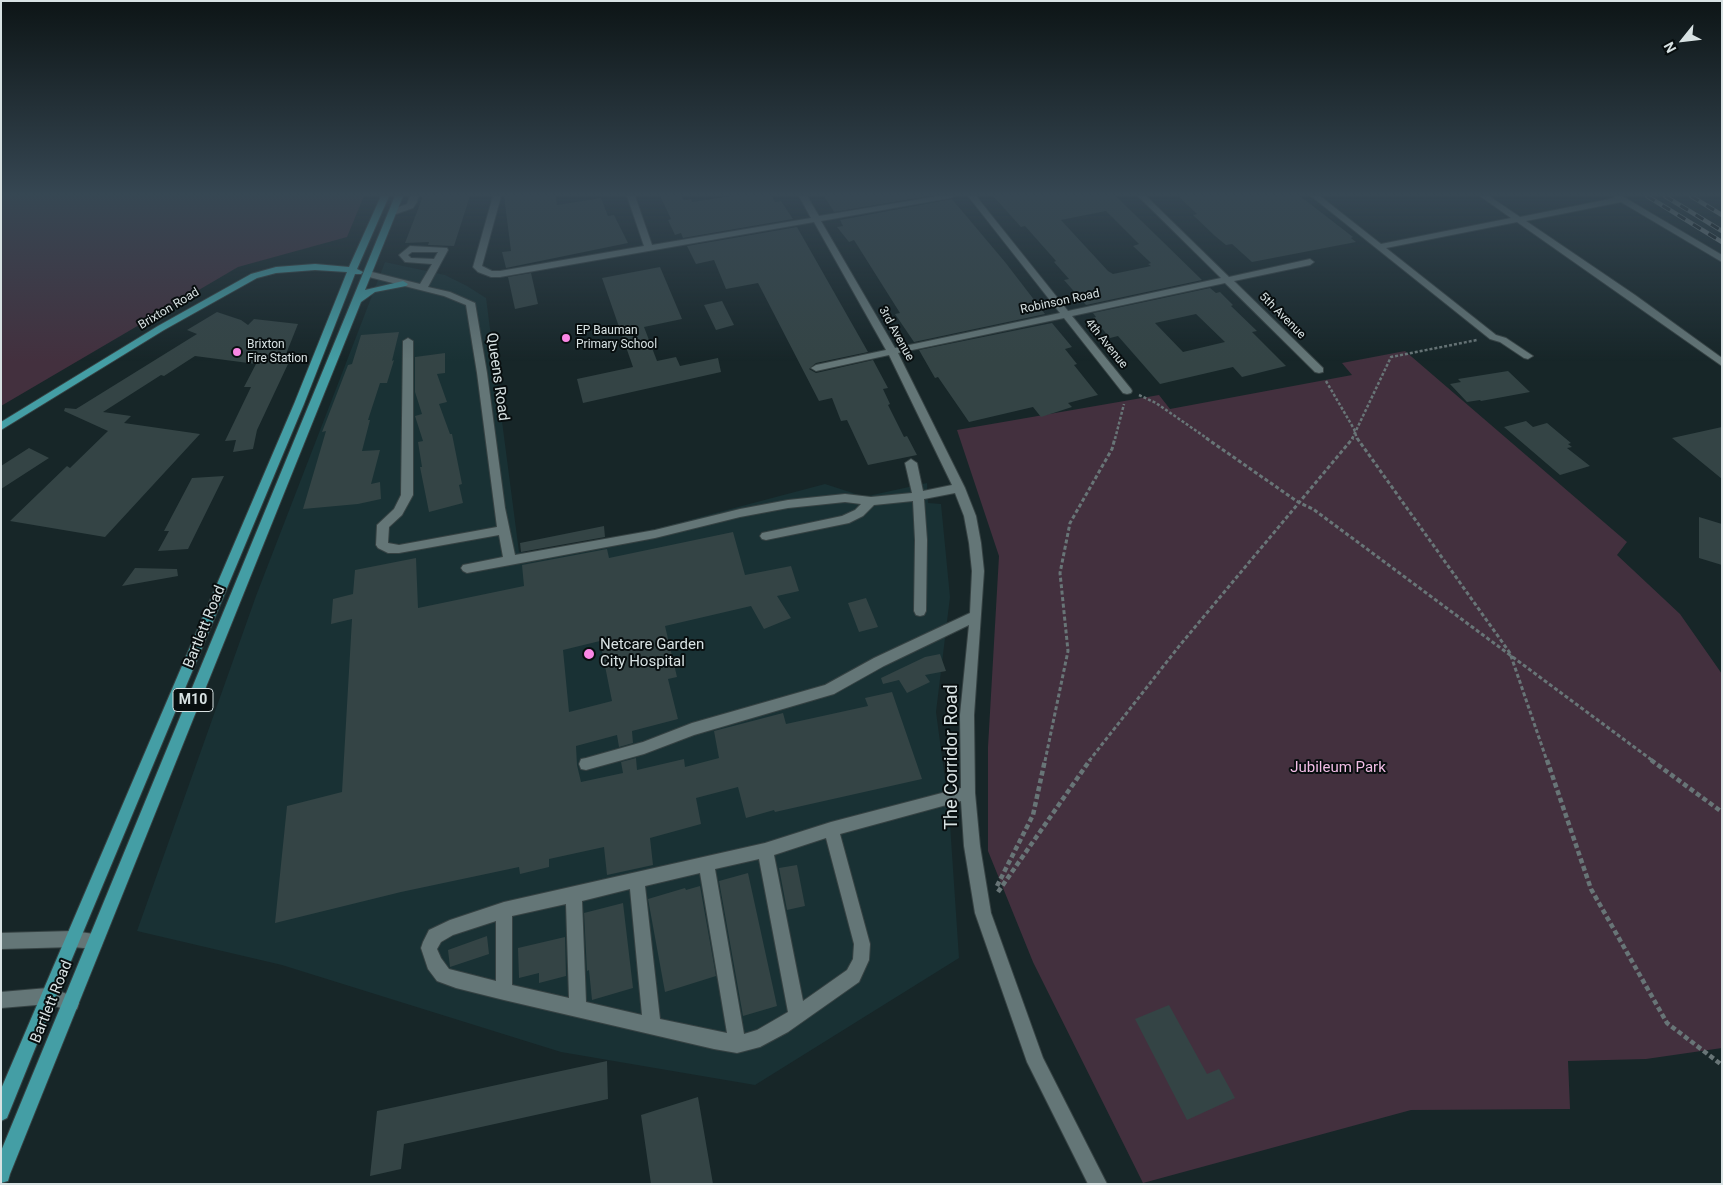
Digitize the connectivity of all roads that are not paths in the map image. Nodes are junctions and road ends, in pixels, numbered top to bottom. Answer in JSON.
{"nodes":[{"id":1,"x":360,"y":251,"type":"edge"},
{"id":2,"x":377,"y":251,"type":"edge"},
{"id":3,"x":482,"y":251,"type":"edge"},
{"id":4,"x":630,"y":251,"type":"edge"},
{"id":5,"x":835,"y":251,"type":"edge"},
{"id":6,"x":1016,"y":251,"type":"edge"},
{"id":7,"x":1199,"y":251,"type":"edge"},
{"id":8,"x":1384,"y":251,"type":"edge"},
{"id":9,"x":1565,"y":251,"type":"edge"},
{"id":10,"x":1709,"y":251,"type":"edge"},
{"id":11,"x":1722,"y":259,"type":"edge"},
{"id":12,"x":436,"y":262,"type":"dead end"},
{"id":13,"x":1310,"y":262,"type":"dead end"},
{"id":14,"x":352,"y":270,"type":"junction"},
{"id":15,"x":368,"y":274,"type":"junction"},
{"id":16,"x":1228,"y":280,"type":"junction"},
{"id":17,"x":404,"y":284,"type":"junction"},
{"id":18,"x":423,"y":288,"type":"junction"},
{"id":19,"x":357,"y":301,"type":"junction"},
{"id":20,"x":1066,"y":314,"type":"junction"},
{"id":21,"x":408,"y":341,"type":"dead end"},
{"id":22,"x":892,"y":351,"type":"junction"},
{"id":23,"x":1528,"y":356,"type":"dead end"},
{"id":24,"x":1722,"y":362,"type":"edge"},
{"id":25,"x":816,"y":368,"type":"dead end"},
{"id":26,"x":1319,"y":370,"type":"road end"},
{"id":27,"x":1127,"y":390,"type":"road end"},
{"id":28,"x":1,"y":427,"type":"edge"},
{"id":29,"x":911,"y":463,"type":"dead end"},
{"id":30,"x":959,"y":488,"type":"junction"},
{"id":31,"x":918,"y":496,"type":"junction"},
{"id":32,"x":871,"y":501,"type":"junction"},
{"id":33,"x":504,"y":530,"type":"junction"},
{"id":34,"x":766,"y":536,"type":"dead end"},
{"id":35,"x":510,"y":560,"type":"junction"},
{"id":36,"x":467,"y":568,"type":"dead end"},
{"id":37,"x":920,"y":611,"type":"dead end"},
{"id":38,"x":976,"y":616,"type":"junction"},
{"id":39,"x":586,"y":764,"type":"dead end"},
{"id":40,"x":968,"y":793,"type":"junction"},
{"id":41,"x":832,"y":829,"type":"junction"},
{"id":42,"x":765,"y":850,"type":"junction"},
{"id":43,"x":706,"y":863,"type":"junction"},
{"id":44,"x":637,"y":880,"type":"junction"},
{"id":45,"x":574,"y":895,"type":"junction"},
{"id":46,"x":504,"y":910,"type":"junction"},
{"id":47,"x":73,"y":939,"type":"junction"},
{"id":48,"x":1,"y":941,"type":"edge"},
{"id":49,"x":95,"y":941,"type":"junction"},
{"id":50,"x":504,"y":992,"type":"junction"},
{"id":51,"x":48,"y":996,"type":"junction"},
{"id":52,"x":1,"y":1000,"type":"edge"},
{"id":53,"x":71,"y":1003,"type":"junction"},
{"id":54,"x":578,"y":1008,"type":"junction"},
{"id":55,"x":797,"y":1015,"type":"junction"},
{"id":56,"x":652,"y":1026,"type":"junction"},
{"id":57,"x":737,"y":1044,"type":"junction"},
{"id":58,"x":1,"y":1112,"type":"edge"},
{"id":59,"x":1,"y":1174,"type":"edge"},
{"id":60,"x":1098,"y":1184,"type":"edge"}],
"edges":[{"from":1,"to":14,"type":"main road","name":"Bartlett Road","number":"M10"},
{"from":2,"to":15,"type":"main road","name":"Bartlett Road","number":"M10"},
{"from":3,"to":4,"type":"street"},
{"from":5,"to":22,"type":"street","name":"3rd Avenue"},
{"from":6,"to":20,"type":"street","name":"4th Avenue"},
{"from":7,"to":16,"type":"street","name":"5th Avenue"},
{"from":8,"to":23,"type":"street"},
{"from":9,"to":24,"type":"street"},
{"from":10,"to":11,"type":"street"},
{"from":12,"to":18,"type":"street"},
{"from":13,"to":16,"type":"street","name":"Robinson Road"},
{"from":14,"to":15,"type":"main road","name":"Brixton Road"},
{"from":14,"to":28,"type":"main road","name":"Brixton Road"},
{"from":14,"to":47,"type":"main road","name":"Bartlett Road","number":"M10"},
{"from":15,"to":17,"type":"street","name":"Queens Road"},
{"from":15,"to":19,"type":"main road","name":"Bartlett Road","number":"M10"},
{"from":16,"to":20,"type":"street","name":"Robinson Road"},
{"from":16,"to":26,"type":"street","name":"5th Avenue"},
{"from":17,"to":18,"type":"street","name":"Queens Road"},
{"from":17,"to":19,"type":"main road"},
{"from":18,"to":33,"type":"street","name":"Queens Road"},
{"from":19,"to":49,"type":"main road","name":"Bartlett Road","number":"M10"},
{"from":20,"to":22,"type":"street","name":"Robinson Road"},
{"from":20,"to":27,"type":"street","name":"4th Avenue"},
{"from":21,"to":33,"type":"street"},
{"from":22,"to":25,"type":"street","name":"Robinson Road"},
{"from":22,"to":30,"type":"street","name":"3rd Avenue"},
{"from":29,"to":31,"type":"street"},
{"from":30,"to":31,"type":"street"},
{"from":30,"to":38,"type":"street","name":"The Corridor Road"},
{"from":31,"to":32,"type":"street"},
{"from":31,"to":37,"type":"street"},
{"from":32,"to":34,"type":"street"},
{"from":32,"to":35,"type":"street"},
{"from":33,"to":35,"type":"street","name":"Queens Road"},
{"from":35,"to":36,"type":"street"},
{"from":38,"to":39,"type":"street"},
{"from":38,"to":40,"type":"street","name":"The Corridor Road"},
{"from":40,"to":41,"type":"street"},
{"from":40,"to":60,"type":"street","name":"The Corridor Road"},
{"from":41,"to":42,"type":"street"},
{"from":41,"to":55,"type":"street"},
{"from":42,"to":43,"type":"street"},
{"from":42,"to":55,"type":"street"},
{"from":43,"to":44,"type":"street"},
{"from":43,"to":57,"type":"street"},
{"from":44,"to":45,"type":"street"},
{"from":44,"to":56,"type":"street"},
{"from":45,"to":46,"type":"street"},
{"from":45,"to":54,"type":"street"},
{"from":46,"to":50,"type":"street"},
{"from":46,"to":50,"type":"street"},
{"from":47,"to":48,"type":"street"},
{"from":47,"to":49,"type":"street"},
{"from":47,"to":51,"type":"main road","name":"Bartlett Road","number":"M10"},
{"from":49,"to":53,"type":"main road","name":"Bartlett Road","number":"M10"},
{"from":50,"to":54,"type":"street"},
{"from":51,"to":52,"type":"street"},
{"from":51,"to":53,"type":"street"},
{"from":51,"to":58,"type":"main road","name":"Bartlett Road","number":"M10"},
{"from":53,"to":59,"type":"main road","name":"Bartlett Road","number":"M10"},
{"from":54,"to":56,"type":"street"},
{"from":55,"to":57,"type":"street"},
{"from":56,"to":57,"type":"street"}]}
